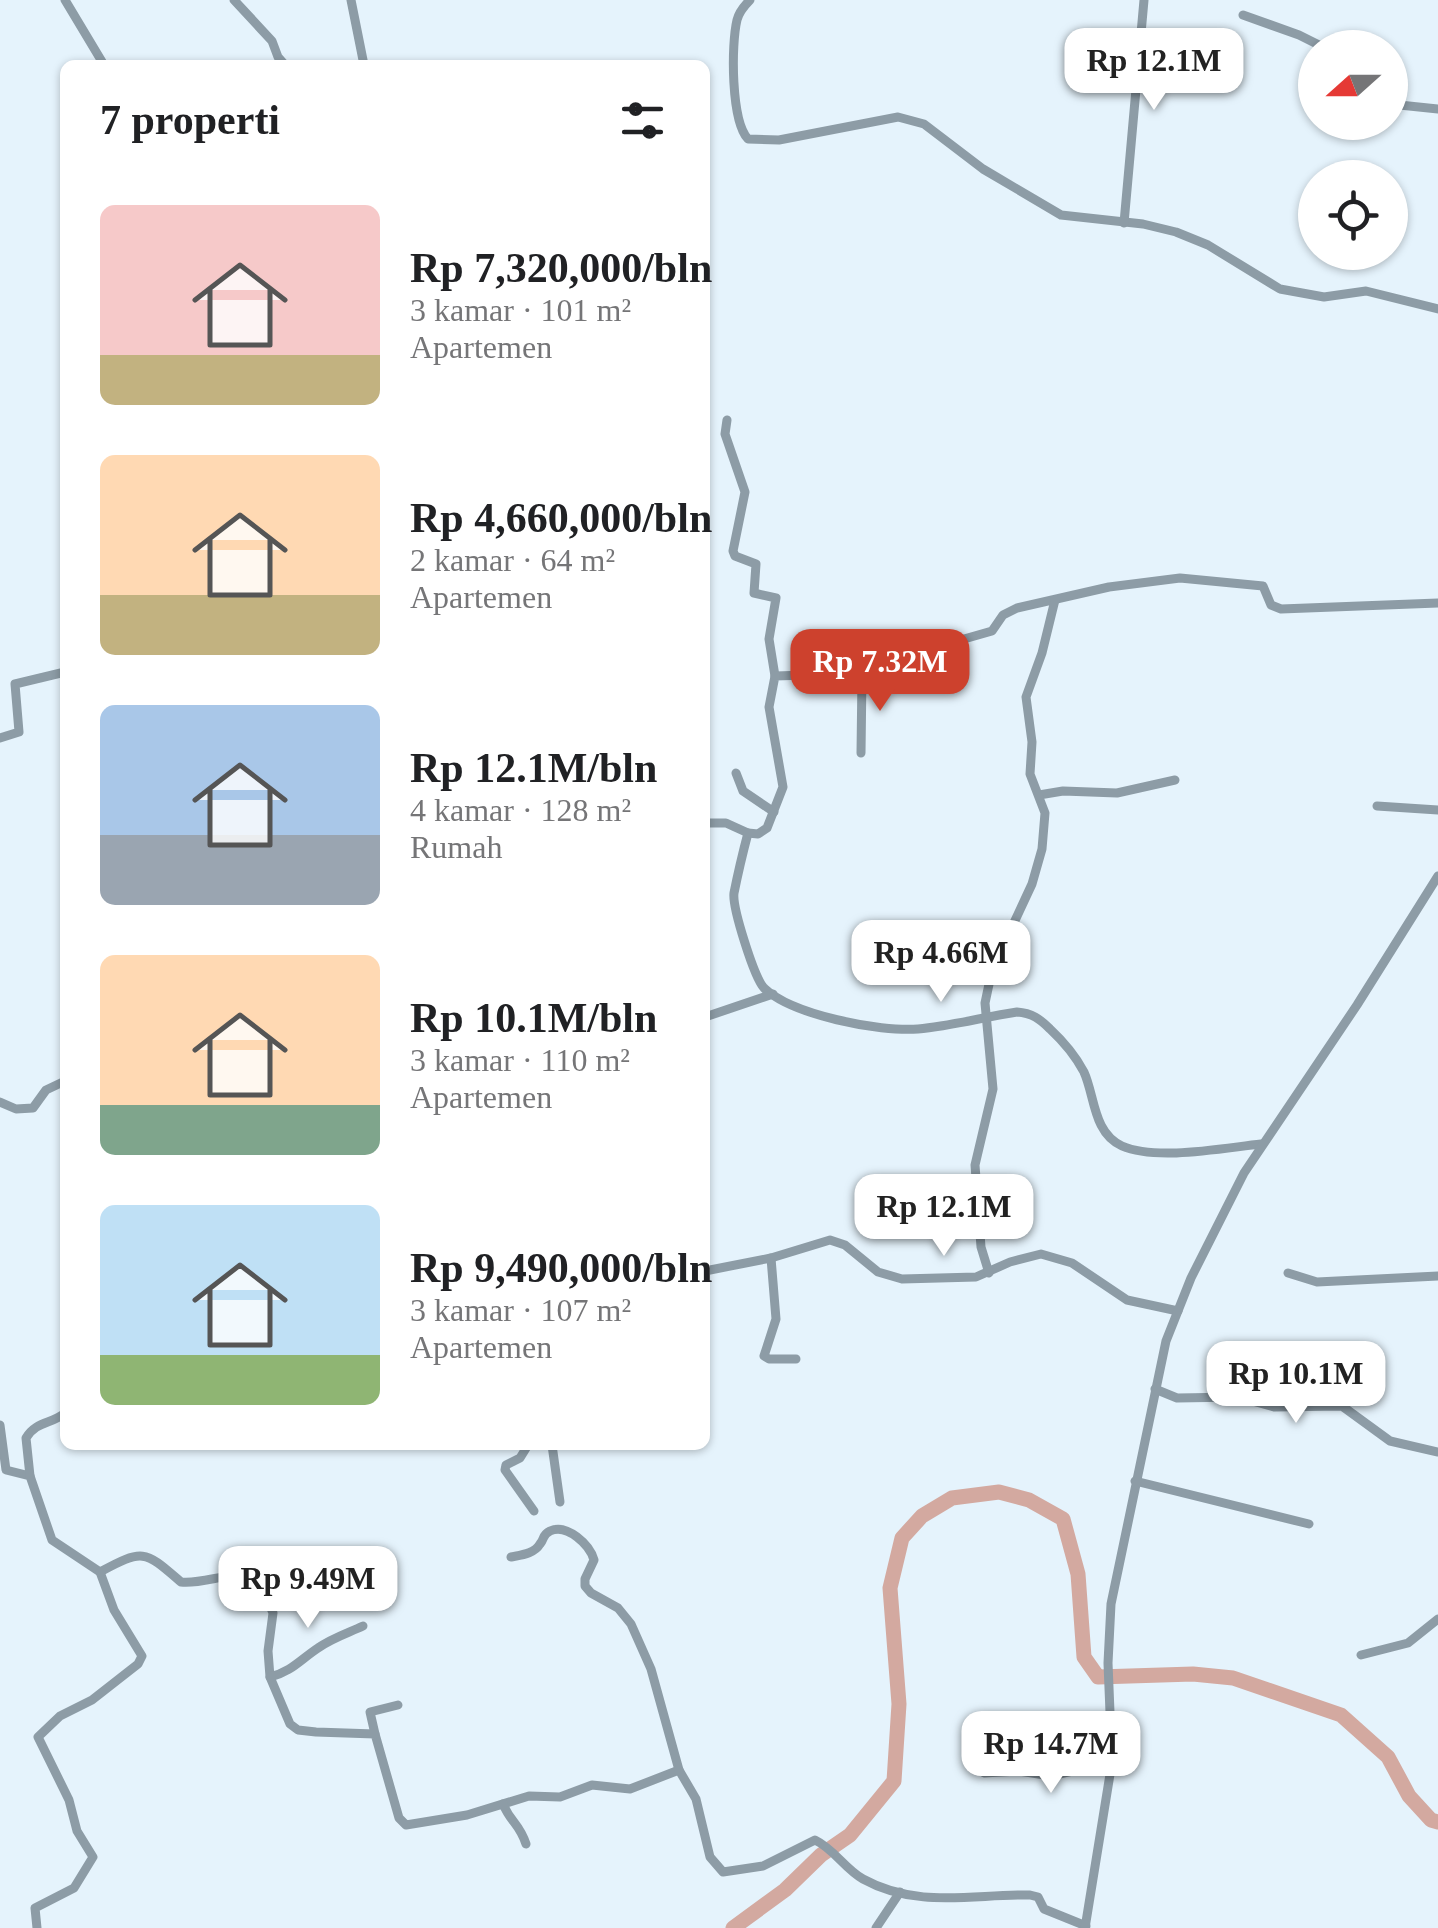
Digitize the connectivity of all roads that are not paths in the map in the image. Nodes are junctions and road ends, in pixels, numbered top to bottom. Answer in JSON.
{"nodes":[{"id":1,"x":65,"y":0,"type":"edge"},
{"id":2,"x":234,"y":0,"type":"edge"},
{"id":3,"x":351,"y":0,"type":"edge"},
{"id":4,"x":750,"y":0,"type":"edge"},
{"id":5,"x":1144,"y":0,"type":"edge"},
{"id":6,"x":1242,"y":16,"type":"dead end"},
{"id":7,"x":1298,"y":34,"type":"edge"},
{"id":8,"x":101,"y":60,"type":"edge"},
{"id":9,"x":281,"y":60,"type":"edge"},
{"id":10,"x":363,"y":60,"type":"edge"},
{"id":11,"x":1408,"y":106,"type":"edge"},
{"id":12,"x":1438,"y":109,"type":"edge"},
{"id":13,"x":1124,"y":223,"type":"junction"},
{"id":14,"x":1438,"y":308,"type":"edge"},
{"id":15,"x":727,"y":420,"type":"dead end"},
{"id":16,"x":1054,"y":600,"type":"junction"},
{"id":17,"x":1438,"y":603,"type":"edge"},
{"id":18,"x":60,"y":673,"type":"edge"},
{"id":19,"x":862,"y":675,"type":"junction"},
{"id":20,"x":775,"y":676,"type":"junction"},
{"id":21,"x":0,"y":738,"type":"edge"},
{"id":22,"x":861,"y":753,"type":"dead end"},
{"id":23,"x":736,"y":773,"type":"dead end"},
{"id":24,"x":1175,"y":780,"type":"dead end"},
{"id":25,"x":1040,"y":795,"type":"junction"},
{"id":26,"x":1376,"y":806,"type":"dead end"},
{"id":27,"x":1438,"y":810,"type":"edge"},
{"id":28,"x":774,"y":812,"type":"junction"},
{"id":29,"x":710,"y":823,"type":"edge"},
{"id":30,"x":748,"y":833,"type":"junction"},
{"id":31,"x":1438,"y":876,"type":"edge"},
{"id":32,"x":774,"y":994,"type":"junction"},
{"id":33,"x":710,"y":1015,"type":"edge"},
{"id":34,"x":984,"y":1017,"type":"junction"},
{"id":35,"x":60,"y":1083,"type":"edge"},
{"id":36,"x":0,"y":1102,"type":"edge"},
{"id":37,"x":1261,"y":1144,"type":"junction"},
{"id":38,"x":771,"y":1258,"type":"junction"},
{"id":39,"x":710,"y":1270,"type":"edge"},
{"id":40,"x":989,"y":1273,"type":"junction"},
{"id":41,"x":1288,"y":1273,"type":"dead end"},
{"id":42,"x":1438,"y":1276,"type":"edge"},
{"id":43,"x":1178,"y":1311,"type":"junction"},
{"id":44,"x":796,"y":1359,"type":"dead end"},
{"id":45,"x":1155,"y":1390,"type":"junction"},
{"id":46,"x":60,"y":1417,"type":"edge"},
{"id":47,"x":0,"y":1426,"type":"edge"},
{"id":48,"x":525,"y":1450,"type":"edge"},
{"id":49,"x":553,"y":1450,"type":"edge"},
{"id":50,"x":1438,"y":1452,"type":"edge"},
{"id":51,"x":30,"y":1476,"type":"junction"},
{"id":52,"x":1135,"y":1481,"type":"junction"},
{"id":53,"x":560,"y":1502,"type":"dead end"},
{"id":54,"x":534,"y":1511,"type":"dead end"},
{"id":55,"x":1309,"y":1524,"type":"dead end"},
{"id":56,"x":510,"y":1557,"type":"dead end"},
{"id":57,"x":100,"y":1572,"type":"junction"},
{"id":58,"x":1438,"y":1619,"type":"edge"},
{"id":59,"x":363,"y":1626,"type":"dead end"},
{"id":60,"x":1361,"y":1654,"type":"dead end"},
{"id":61,"x":270,"y":1677,"type":"junction"},
{"id":62,"x":398,"y":1705,"type":"dead end"},
{"id":63,"x":375,"y":1734,"type":"junction"},
{"id":64,"x":1112,"y":1762,"type":"junction"},
{"id":65,"x":679,"y":1770,"type":"junction"},
{"id":66,"x":984,"y":1773,"type":"dead end"},
{"id":67,"x":503,"y":1804,"type":"junction"},
{"id":68,"x":526,"y":1844,"type":"dead end"},
{"id":69,"x":900,"y":1892,"type":"junction"},
{"id":70,"x":1085,"y":1927,"type":"edge"},
{"id":71,"x":37,"y":1928,"type":"edge"},
{"id":72,"x":876,"y":1928,"type":"edge"}],
"edges":[{"from":1,"to":8,"type":"street"},
{"from":2,"to":9,"type":"street"},
{"from":3,"to":10,"type":"street"},
{"from":4,"to":13,"type":"street"},
{"from":5,"to":13,"type":"street"},
{"from":6,"to":7,"type":"street"},
{"from":11,"to":12,"type":"street"},
{"from":13,"to":14,"type":"street"},
{"from":15,"to":20,"type":"street"},
{"from":16,"to":17,"type":"street"},
{"from":16,"to":19,"type":"street"},
{"from":16,"to":25,"type":"street"},
{"from":18,"to":21,"type":"street"},
{"from":19,"to":20,"type":"street"},
{"from":19,"to":22,"type":"street"},
{"from":20,"to":28,"type":"street"},
{"from":23,"to":28,"type":"street"},
{"from":24,"to":25,"type":"street"},
{"from":25,"to":34,"type":"street"},
{"from":26,"to":27,"type":"street"},
{"from":28,"to":30,"type":"street"},
{"from":29,"to":30,"type":"street"},
{"from":30,"to":32,"type":"street"},
{"from":31,"to":37,"type":"street"},
{"from":32,"to":33,"type":"street"},
{"from":32,"to":34,"type":"street"},
{"from":34,"to":37,"type":"street"},
{"from":34,"to":40,"type":"street"},
{"from":35,"to":36,"type":"street"},
{"from":37,"to":43,"type":"street"},
{"from":38,"to":39,"type":"street"},
{"from":38,"to":40,"type":"street"},
{"from":38,"to":44,"type":"street"},
{"from":40,"to":43,"type":"street"},
{"from":41,"to":42,"type":"street"},
{"from":43,"to":45,"type":"street"},
{"from":45,"to":50,"type":"street"},
{"from":45,"to":52,"type":"street"},
{"from":46,"to":51,"type":"street"},
{"from":47,"to":51,"type":"street"},
{"from":48,"to":54,"type":"street"},
{"from":49,"to":53,"type":"street"},
{"from":51,"to":57,"type":"street"},
{"from":52,"to":55,"type":"street"},
{"from":52,"to":64,"type":"street"},
{"from":56,"to":65,"type":"street"},
{"from":57,"to":61,"type":"street"},
{"from":57,"to":71,"type":"street"},
{"from":58,"to":60,"type":"street"},
{"from":59,"to":61,"type":"street"},
{"from":61,"to":63,"type":"street"},
{"from":62,"to":63,"type":"street"},
{"from":63,"to":67,"type":"street"},
{"from":64,"to":66,"type":"street"},
{"from":64,"to":70,"type":"street"},
{"from":65,"to":67,"type":"street"},
{"from":65,"to":69,"type":"street"},
{"from":67,"to":68,"type":"street"},
{"from":69,"to":70,"type":"street"},
{"from":69,"to":72,"type":"street"}]}
